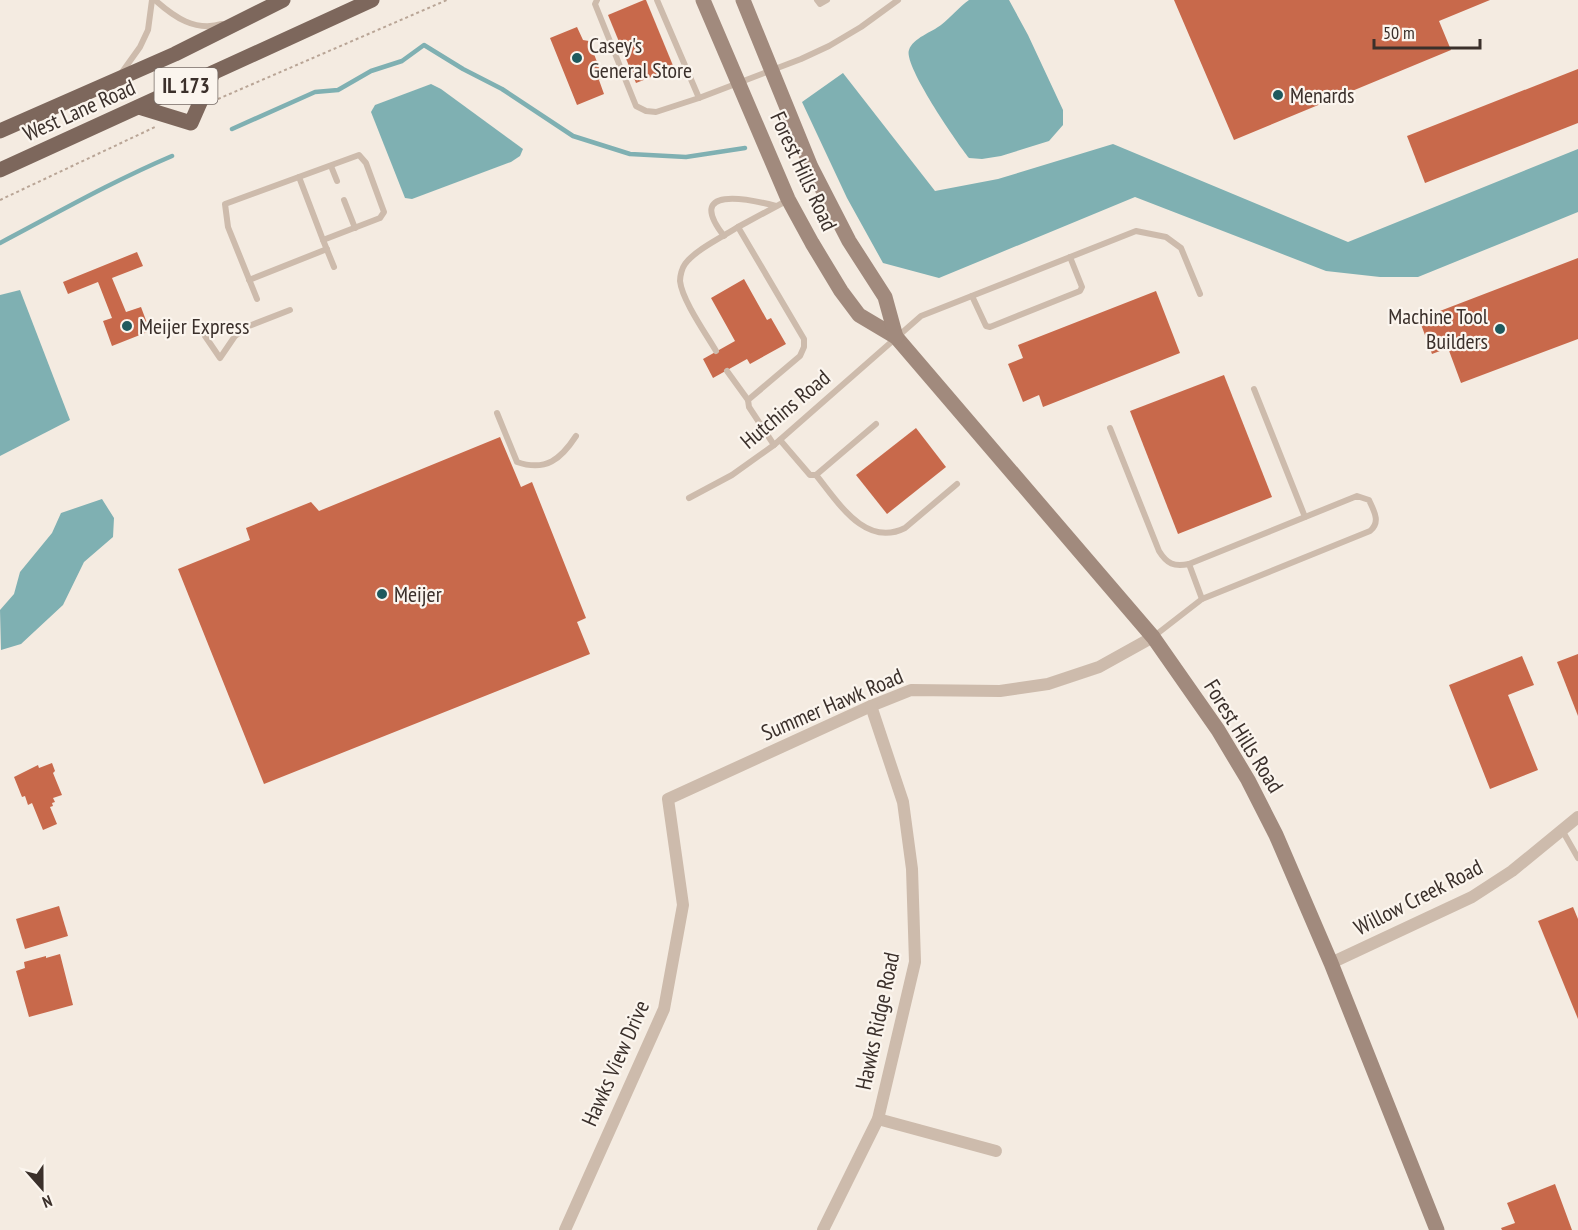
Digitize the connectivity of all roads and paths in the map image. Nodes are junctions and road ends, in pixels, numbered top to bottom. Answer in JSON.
{"nodes":[{"id":1,"x":154,"y":0,"type":"edge"},
{"id":2,"x":283,"y":0,"type":"edge"},
{"id":3,"x":372,"y":0,"type":"edge"},
{"id":4,"x":447,"y":0,"type":"edge"},
{"id":5,"x":597,"y":0,"type":"edge"},
{"id":6,"x":657,"y":0,"type":"edge"},
{"id":7,"x":703,"y":0,"type":"edge"},
{"id":8,"x":743,"y":0,"type":"edge"},
{"id":9,"x":817,"y":0,"type":"edge"},
{"id":10,"x":827,"y":0,"type":"edge"},
{"id":11,"x":898,"y":0,"type":"edge"},
{"id":12,"x":248,"y":16,"type":"junction"},
{"id":13,"x":772,"y":70,"type":"junction"},
{"id":14,"x":213,"y":73,"type":"junction"},
{"id":15,"x":115,"y":81,"type":"junction"},
{"id":16,"x":739,"y":83,"type":"junction"},
{"id":17,"x":699,"y":98,"type":"junction"},
{"id":18,"x":140,"y":107,"type":"junction"},
{"id":19,"x":198,"y":108,"type":"junction"},
{"id":20,"x":175,"y":118,"type":"junction"},
{"id":21,"x":0,"y":131,"type":"edge"},
{"id":22,"x":331,"y":166,"type":"junction"},
{"id":23,"x":0,"y":170,"type":"edge"},
{"id":24,"x":299,"y":177,"type":"junction"},
{"id":25,"x":337,"y":181,"type":"dead end"},
{"id":26,"x":0,"y":200,"type":"edge"},
{"id":27,"x":344,"y":200,"type":"dead end"},
{"id":28,"x":782,"y":202,"type":"junction"},
{"id":29,"x":738,"y":227,"type":"junction"},
{"id":30,"x":355,"y":228,"type":"junction"},
{"id":31,"x":724,"y":236,"type":"junction"},
{"id":32,"x":323,"y":240,"type":"junction"},
{"id":33,"x":327,"y":249,"type":"junction"},
{"id":34,"x":1070,"y":257,"type":"junction"},
{"id":35,"x":334,"y":267,"type":"dead end"},
{"id":36,"x":249,"y":280,"type":"junction"},
{"id":37,"x":1200,"y":294,"type":"dead end"},
{"id":38,"x":972,"y":296,"type":"junction"},
{"id":39,"x":257,"y":298,"type":"dead end"},
{"id":40,"x":290,"y":310,"type":"dead end"},
{"id":41,"x":205,"y":336,"type":"dead end"},
{"id":42,"x":896,"y":337,"type":"junction"},
{"id":43,"x":716,"y":351,"type":"dead end"},
{"id":44,"x":727,"y":371,"type":"dead end"},
{"id":45,"x":1254,"y":389,"type":"dead end"},
{"id":46,"x":748,"y":400,"type":"junction"},
{"id":47,"x":497,"y":413,"type":"dead end"},
{"id":48,"x":876,"y":424,"type":"dead end"},
{"id":49,"x":1110,"y":428,"type":"dead end"},
{"id":50,"x":576,"y":436,"type":"dead end"},
{"id":51,"x":777,"y":442,"type":"junction"},
{"id":52,"x":816,"y":475,"type":"junction"},
{"id":53,"x":957,"y":484,"type":"dead end"},
{"id":54,"x":689,"y":498,"type":"dead end"},
{"id":55,"x":1305,"y":517,"type":"junction"},
{"id":56,"x":1189,"y":564,"type":"junction"},
{"id":57,"x":1202,"y":598,"type":"junction"},
{"id":58,"x":1153,"y":637,"type":"junction"},
{"id":59,"x":871,"y":706,"type":"junction"},
{"id":60,"x":668,"y":799,"type":"joint"},
{"id":61,"x":1578,"y":817,"type":"edge"},
{"id":62,"x":1562,"y":830,"type":"junction"},
{"id":63,"x":1578,"y":858,"type":"edge"},
{"id":64,"x":1330,"y":963,"type":"junction"},
{"id":65,"x":878,"y":1119,"type":"junction"},
{"id":66,"x":996,"y":1151,"type":"dead end"},
{"id":67,"x":564,"y":1230,"type":"edge"},
{"id":68,"x":823,"y":1230,"type":"edge"},
{"id":69,"x":1437,"y":1230,"type":"edge"}],
"edges":[{"from":1,"to":12,"type":"lane"},
{"from":1,"to":15,"type":"lane"},
{"from":2,"to":12,"type":"main road","name":"West Lane Road","number":"IL 173"},
{"from":3,"to":14,"type":"main road","name":"West Lane Road","number":"IL 173"},
{"from":4,"to":19,"type":"path"},
{"from":5,"to":17,"type":"lane"},
{"from":6,"to":17,"type":"lane"},
{"from":7,"to":16,"type":"street","name":"Forest Hills Road"},
{"from":8,"to":13,"type":"street","name":"Forest Hills Road"},
{"from":9,"to":10,"type":"lane"},
{"from":11,"to":13,"type":"lane"},
{"from":12,"to":15,"type":"main road","name":"West Lane Road","number":"IL 173"},
{"from":13,"to":16,"type":"lane"},
{"from":13,"to":42,"type":"street","name":"Forest Hills Road"},
{"from":14,"to":18,"type":"main road","name":"West Lane Road","number":"IL 173"},
{"from":14,"to":19,"type":"main road"},
{"from":15,"to":21,"type":"main road","name":"West Lane Road","number":"IL 173"},
{"from":16,"to":17,"type":"lane"},
{"from":16,"to":28,"type":"street","name":"Forest Hills Road"},
{"from":18,"to":20,"type":"main road"},
{"from":18,"to":23,"type":"main road","name":"West Lane Road","number":"IL 173"},
{"from":19,"to":20,"type":"main road"},
{"from":20,"to":26,"type":"path"},
{"from":22,"to":24,"type":"lane"},
{"from":22,"to":25,"type":"lane"},
{"from":22,"to":30,"type":"lane"},
{"from":24,"to":32,"type":"lane"},
{"from":24,"to":36,"type":"lane"},
{"from":27,"to":30,"type":"lane"},
{"from":28,"to":29,"type":"lane"},
{"from":28,"to":31,"type":"lane"},
{"from":28,"to":42,"type":"street","name":"Forest Hills Road"},
{"from":29,"to":31,"type":"lane"},
{"from":29,"to":46,"type":"lane"},
{"from":30,"to":32,"type":"lane"},
{"from":31,"to":43,"type":"lane"},
{"from":32,"to":33,"type":"lane"},
{"from":33,"to":35,"type":"lane"},
{"from":33,"to":36,"type":"lane"},
{"from":34,"to":37,"type":"lane","name":"Hutchins Road"},
{"from":34,"to":38,"type":"lane","name":"Hutchins Road"},
{"from":34,"to":38,"type":"lane"},
{"from":36,"to":39,"type":"lane"},
{"from":38,"to":42,"type":"lane","name":"Hutchins Road"},
{"from":40,"to":41,"type":"lane"},
{"from":42,"to":51,"type":"lane","name":"Hutchins Road"},
{"from":42,"to":58,"type":"street","name":"Forest Hills Road"},
{"from":44,"to":46,"type":"lane"},
{"from":45,"to":55,"type":"lane"},
{"from":46,"to":51,"type":"lane"},
{"from":47,"to":50,"type":"lane"},
{"from":48,"to":52,"type":"lane"},
{"from":49,"to":56,"type":"lane"},
{"from":51,"to":52,"type":"lane"},
{"from":51,"to":54,"type":"lane","name":"Hutchins Road"},
{"from":52,"to":53,"type":"lane"},
{"from":55,"to":56,"type":"lane"},
{"from":55,"to":57,"type":"lane"},
{"from":56,"to":57,"type":"lane"},
{"from":57,"to":58,"type":"lane"},
{"from":58,"to":59,"type":"street","name":"Summer Hawk Road"},
{"from":58,"to":64,"type":"street","name":"Forest Hills Road"},
{"from":59,"to":60,"type":"street","name":"Summer Hawk Road"},
{"from":59,"to":65,"type":"street","name":"Hawks Ridge Road"},
{"from":60,"to":67,"type":"street","name":"Hawks View Drive"},
{"from":61,"to":62,"type":"street","name":"Willow Creek Road"},
{"from":62,"to":63,"type":"lane"},
{"from":62,"to":64,"type":"street","name":"Willow Creek Road"},
{"from":64,"to":69,"type":"street","name":"Forest Hills Road"},
{"from":65,"to":66,"type":"street"},
{"from":65,"to":68,"type":"street","name":"Hawks Ridge Road"}]}
